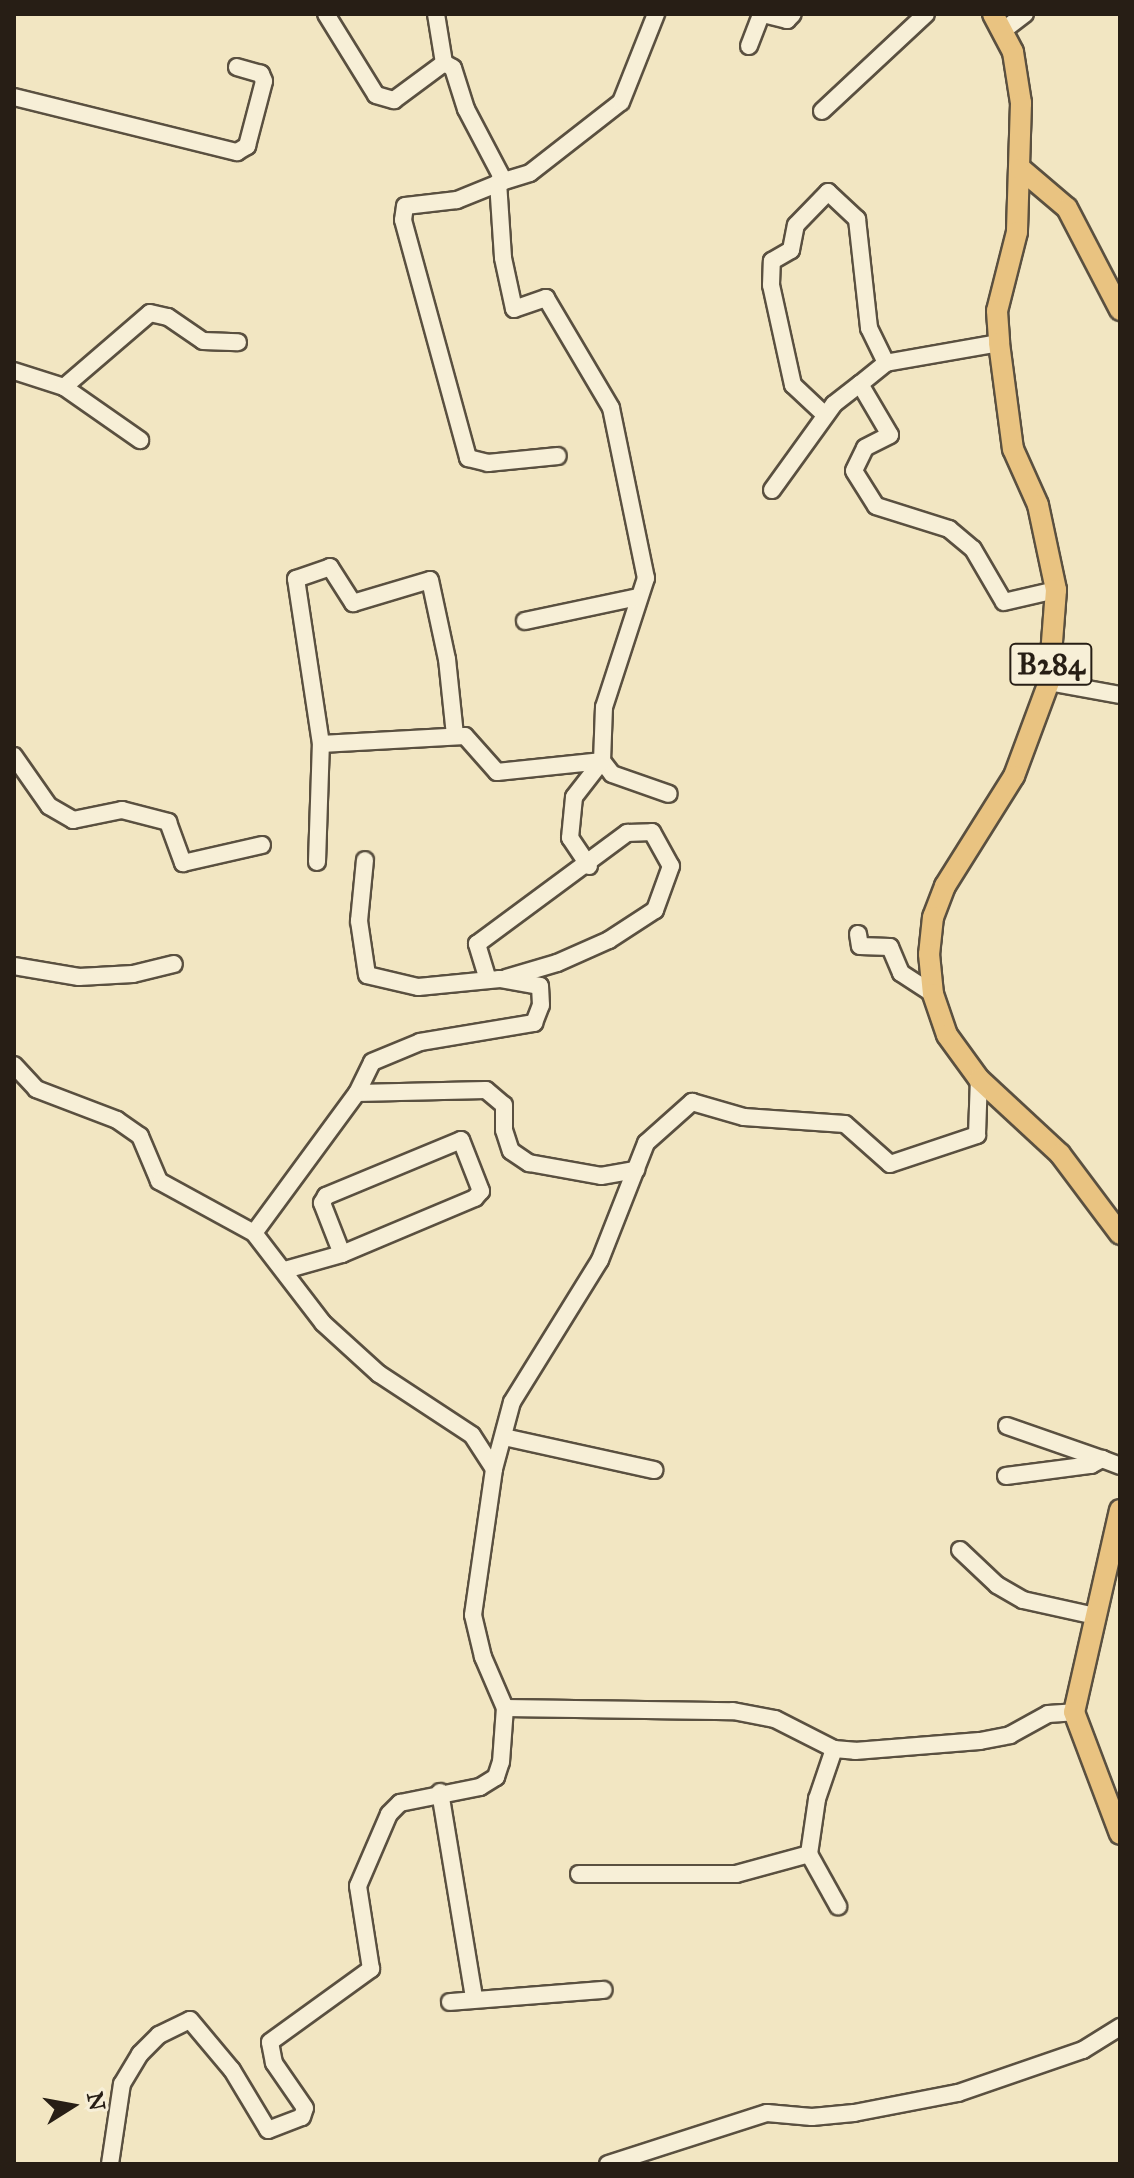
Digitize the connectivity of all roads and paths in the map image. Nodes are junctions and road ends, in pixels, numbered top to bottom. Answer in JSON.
{"nodes":[{"id":1,"x":326,"y":14,"type":"edge"},
{"id":2,"x":436,"y":14,"type":"edge"},
{"id":3,"x":656,"y":14,"type":"edge"},
{"id":4,"x":762,"y":14,"type":"edge"},
{"id":5,"x":793,"y":14,"type":"edge"},
{"id":6,"x":926,"y":14,"type":"edge"},
{"id":7,"x":1025,"y":14,"type":"edge"},
{"id":8,"x":999,"y":22,"type":"edge"},
{"id":9,"x":749,"y":46,"type":"dead end"},
{"id":10,"x":444,"y":63,"type":"junction"},
{"id":11,"x":237,"y":67,"type":"dead end"},
{"id":12,"x":14,"y":97,"type":"edge"},
{"id":13,"x":822,"y":111,"type":"dead end"},
{"id":14,"x":1021,"y":169,"type":"junction"},
{"id":15,"x":501,"y":181,"type":"junction"},
{"id":16,"x":1120,"y":310,"type":"edge"},
{"id":17,"x":238,"y":342,"type":"dead end"},
{"id":18,"x":999,"y":343,"type":"junction"},
{"id":19,"x":886,"y":363,"type":"junction"},
{"id":20,"x":14,"y":371,"type":"edge"},
{"id":21,"x":860,"y":384,"type":"junction"},
{"id":22,"x":64,"y":387,"type":"junction"},
{"id":23,"x":825,"y":415,"type":"junction"},
{"id":24,"x":140,"y":440,"type":"dead end"},
{"id":25,"x":558,"y":456,"type":"dead end"},
{"id":26,"x":772,"y":490,"type":"dead end"},
{"id":27,"x":1056,"y":590,"type":"junction"},
{"id":28,"x":638,"y":597,"type":"junction"},
{"id":29,"x":525,"y":621,"type":"dead end"},
{"id":30,"x":1049,"y":682,"type":"junction"},
{"id":31,"x":1120,"y":695,"type":"edge"},
{"id":32,"x":455,"y":735,"type":"junction"},
{"id":33,"x":321,"y":744,"type":"junction"},
{"id":34,"x":14,"y":756,"type":"edge"},
{"id":35,"x":602,"y":761,"type":"junction"},
{"id":36,"x":669,"y":794,"type":"dead end"},
{"id":37,"x":262,"y":845,"type":"dead end"},
{"id":38,"x":365,"y":860,"type":"dead end"},
{"id":39,"x":317,"y":862,"type":"dead end"},
{"id":40,"x":589,"y":866,"type":"junction"},
{"id":41,"x":858,"y":934,"type":"dead end"},
{"id":42,"x":174,"y":964,"type":"dead end"},
{"id":43,"x":14,"y":966,"type":"edge"},
{"id":44,"x":494,"y":980,"type":"junction"},
{"id":45,"x":933,"y":994,"type":"junction"},
{"id":46,"x":14,"y":1065,"type":"edge"},
{"id":47,"x":979,"y":1079,"type":"junction"},
{"id":48,"x":357,"y":1093,"type":"junction"},
{"id":49,"x":636,"y":1170,"type":"junction"},
{"id":50,"x":254,"y":1233,"type":"junction"},
{"id":51,"x":1120,"y":1234,"type":"edge"},
{"id":52,"x":342,"y":1254,"type":"junction"},
{"id":53,"x":285,"y":1270,"type":"junction"},
{"id":54,"x":1007,"y":1426,"type":"dead end"},
{"id":55,"x":504,"y":1437,"type":"junction"},
{"id":56,"x":1102,"y":1459,"type":"junction"},
{"id":57,"x":1120,"y":1466,"type":"edge"},
{"id":58,"x":494,"y":1469,"type":"junction"},
{"id":59,"x":654,"y":1470,"type":"dead end"},
{"id":60,"x":1006,"y":1476,"type":"dead end"},
{"id":61,"x":1120,"y":1510,"type":"edge"},
{"id":62,"x":960,"y":1550,"type":"dead end"},
{"id":63,"x":1095,"y":1616,"type":"junction"},
{"id":64,"x":505,"y":1708,"type":"junction"},
{"id":65,"x":1074,"y":1712,"type":"junction"},
{"id":66,"x":834,"y":1749,"type":"junction"},
{"id":67,"x":440,"y":1792,"type":"junction"},
{"id":68,"x":1120,"y":1834,"type":"edge"},
{"id":69,"x":809,"y":1854,"type":"junction"},
{"id":70,"x":579,"y":1874,"type":"dead end"},
{"id":71,"x":838,"y":1906,"type":"dead end"},
{"id":72,"x":604,"y":1990,"type":"dead end"},
{"id":73,"x":474,"y":1997,"type":"junction"},
{"id":74,"x":450,"y":2002,"type":"dead end"},
{"id":75,"x":1120,"y":2027,"type":"edge"},
{"id":76,"x":110,"y":2164,"type":"edge"},
{"id":77,"x":608,"y":2164,"type":"edge"}],
"edges":[{"from":1,"to":10,"type":"street"},
{"from":2,"to":10,"type":"street"},
{"from":3,"to":15,"type":"street"},
{"from":4,"to":5,"type":"street"},
{"from":4,"to":9,"type":"street"},
{"from":6,"to":13,"type":"street"},
{"from":7,"to":8,"type":"street"},
{"from":8,"to":14,"type":"main road","number":"B284"},
{"from":10,"to":15,"type":"street"},
{"from":11,"to":12,"type":"street"},
{"from":14,"to":16,"type":"main road"},
{"from":14,"to":18,"type":"main road","number":"B284"},
{"from":15,"to":25,"type":"street"},
{"from":15,"to":28,"type":"street"},
{"from":17,"to":22,"type":"street"},
{"from":18,"to":19,"type":"street"},
{"from":18,"to":27,"type":"main road","number":"B284"},
{"from":19,"to":21,"type":"street"},
{"from":19,"to":23,"type":"street"},
{"from":20,"to":22,"type":"street"},
{"from":21,"to":23,"type":"street"},
{"from":21,"to":27,"type":"street"},
{"from":22,"to":24,"type":"street"},
{"from":23,"to":26,"type":"street"},
{"from":27,"to":30,"type":"main road","number":"B284"},
{"from":28,"to":29,"type":"street"},
{"from":28,"to":35,"type":"street"},
{"from":30,"to":31,"type":"street"},
{"from":30,"to":45,"type":"main road","number":"B284"},
{"from":32,"to":33,"type":"street"},
{"from":32,"to":33,"type":"street"},
{"from":32,"to":35,"type":"street"},
{"from":33,"to":39,"type":"street"},
{"from":34,"to":37,"type":"street"},
{"from":35,"to":36,"type":"street"},
{"from":35,"to":40,"type":"street"},
{"from":38,"to":44,"type":"street"},
{"from":40,"to":44,"type":"street"},
{"from":40,"to":44,"type":"street"},
{"from":41,"to":45,"type":"street"},
{"from":42,"to":43,"type":"street"},
{"from":44,"to":48,"type":"street"},
{"from":45,"to":47,"type":"main road","number":"B284"},
{"from":46,"to":50,"type":"street"},
{"from":47,"to":49,"type":"street"},
{"from":47,"to":51,"type":"main road","number":"B284"},
{"from":48,"to":49,"type":"street"},
{"from":48,"to":50,"type":"street"},
{"from":49,"to":55,"type":"street"},
{"from":50,"to":53,"type":"street"},
{"from":52,"to":52,"type":"street"},
{"from":52,"to":53,"type":"street"},
{"from":53,"to":58,"type":"street"},
{"from":54,"to":56,"type":"street"},
{"from":55,"to":58,"type":"street"},
{"from":55,"to":59,"type":"street"},
{"from":56,"to":57,"type":"street"},
{"from":56,"to":60,"type":"street"},
{"from":58,"to":64,"type":"street"},
{"from":61,"to":63,"type":"main road"},
{"from":62,"to":63,"type":"street"},
{"from":63,"to":65,"type":"main road"},
{"from":64,"to":66,"type":"street"},
{"from":64,"to":67,"type":"street"},
{"from":65,"to":66,"type":"street"},
{"from":65,"to":68,"type":"main road"},
{"from":66,"to":69,"type":"street"},
{"from":67,"to":73,"type":"street"},
{"from":67,"to":76,"type":"street"},
{"from":69,"to":70,"type":"street"},
{"from":69,"to":71,"type":"street"},
{"from":72,"to":73,"type":"street"},
{"from":73,"to":74,"type":"street"},
{"from":75,"to":77,"type":"street"}]}
